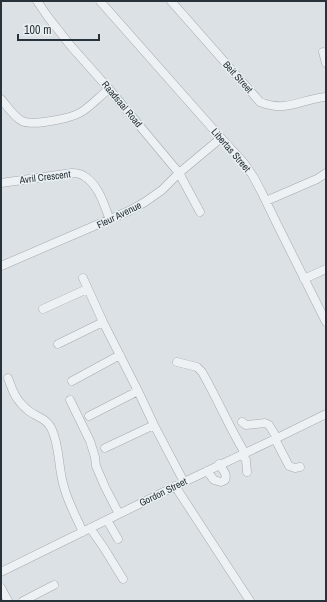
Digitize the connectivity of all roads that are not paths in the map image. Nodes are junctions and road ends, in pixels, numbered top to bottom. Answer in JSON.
{"nodes":[{"id":1,"x":37,"y":1,"type":"edge"},
{"id":2,"x":100,"y":1,"type":"edge"},
{"id":3,"x":171,"y":1,"type":"edge"},
{"id":4,"x":323,"y":52,"type":"dead end"},
{"id":5,"x":326,"y":63,"type":"edge"},
{"id":6,"x":109,"y":89,"type":"junction"},
{"id":7,"x":326,"y":97,"type":"edge"},
{"id":8,"x":1,"y":99,"type":"edge"},
{"id":9,"x":220,"y":138,"type":"junction"},
{"id":10,"x":179,"y":173,"type":"junction"},
{"id":11,"x":326,"y":173,"type":"edge"},
{"id":12,"x":1,"y":183,"type":"edge"},
{"id":13,"x":266,"y":200,"type":"junction"},
{"id":14,"x":200,"y":212,"type":"dead end"},
{"id":15,"x":110,"y":220,"type":"junction"},
{"id":16,"x":1,"y":266,"type":"edge"},
{"id":17,"x":326,"y":269,"type":"edge"},
{"id":18,"x":83,"y":278,"type":"dead end"},
{"id":19,"x":304,"y":279,"type":"junction"},
{"id":20,"x":87,"y":289,"type":"junction"},
{"id":21,"x":43,"y":309,"type":"dead end"},
{"id":22,"x":103,"y":322,"type":"junction"},
{"id":23,"x":326,"y":322,"type":"edge"},
{"id":24,"x":58,"y":344,"type":"dead end"},
{"id":25,"x":120,"y":355,"type":"junction"},
{"id":26,"x":177,"y":362,"type":"dead end"},
{"id":27,"x":8,"y":378,"type":"dead end"},
{"id":28,"x":72,"y":381,"type":"dead end"},
{"id":29,"x":138,"y":391,"type":"junction"},
{"id":30,"x":70,"y":400,"type":"dead end"},
{"id":31,"x":326,"y":414,"type":"edge"},
{"id":32,"x":88,"y":416,"type":"dead end"},
{"id":33,"x":242,"y":422,"type":"dead end"},
{"id":34,"x":154,"y":425,"type":"junction"},
{"id":35,"x":276,"y":439,"type":"junction"},
{"id":36,"x":105,"y":448,"type":"dead end"},
{"id":37,"x":244,"y":453,"type":"junction"},
{"id":38,"x":219,"y":464,"type":"junction"},
{"id":39,"x":300,"y":467,"type":"dead end"},
{"id":40,"x":207,"y":471,"type":"junction"},
{"id":41,"x":248,"y":472,"type":"dead end"},
{"id":42,"x":184,"y":482,"type":"junction"},
{"id":43,"x":175,"y":486,"type":"junction"},
{"id":44,"x":119,"y":514,"type":"junction"},
{"id":45,"x":107,"y":520,"type":"junction"},
{"id":46,"x":86,"y":530,"type":"junction"},
{"id":47,"x":118,"y":539,"type":"dead end"},
{"id":48,"x":1,"y":572,"type":"edge"},
{"id":49,"x":123,"y":579,"type":"dead end"},
{"id":50,"x":54,"y":585,"type":"dead end"},
{"id":51,"x":1,"y":588,"type":"edge"},
{"id":52,"x":8,"y":601,"type":"edge"},
{"id":53,"x":23,"y":601,"type":"edge"},
{"id":54,"x":250,"y":601,"type":"edge"}],
"edges":[{"from":1,"to":6,"type":"street","name":"Raadsaal Road"},
{"from":2,"to":9,"type":"street","name":"Libertas Street"},
{"from":3,"to":7,"type":"street","name":"Beit Street"},
{"from":4,"to":5,"type":"street"},
{"from":6,"to":8,"type":"street"},
{"from":6,"to":10,"type":"street","name":"Raadsaal Road"},
{"from":9,"to":10,"type":"street","name":"Fleur Avenue"},
{"from":9,"to":13,"type":"street","name":"Libertas Street"},
{"from":10,"to":14,"type":"street","name":"Raadsaal Road"},
{"from":10,"to":15,"type":"street","name":"Fleur Avenue"},
{"from":11,"to":13,"type":"street"},
{"from":12,"to":15,"type":"street","name":"Avril Crescent"},
{"from":13,"to":19,"type":"street","name":"Libertas Street"},
{"from":15,"to":16,"type":"street","name":"Fleur Avenue"},
{"from":17,"to":19,"type":"street"},
{"from":18,"to":20,"type":"street"},
{"from":19,"to":23,"type":"street","name":"Libertas Street"},
{"from":20,"to":21,"type":"street"},
{"from":20,"to":22,"type":"street"},
{"from":22,"to":24,"type":"street"},
{"from":22,"to":25,"type":"street"},
{"from":25,"to":28,"type":"street"},
{"from":25,"to":29,"type":"street"},
{"from":26,"to":37,"type":"street"},
{"from":27,"to":46,"type":"street"},
{"from":29,"to":32,"type":"street"},
{"from":29,"to":34,"type":"street"},
{"from":30,"to":44,"type":"street"},
{"from":31,"to":35,"type":"street","name":"Gordon Street"},
{"from":33,"to":35,"type":"street"},
{"from":34,"to":36,"type":"street"},
{"from":34,"to":42,"type":"street"},
{"from":35,"to":37,"type":"street","name":"Gordon Street"},
{"from":35,"to":39,"type":"street"},
{"from":37,"to":38,"type":"street","name":"Gordon Street"},
{"from":37,"to":41,"type":"street"},
{"from":38,"to":40,"type":"street","name":"Gordon Street"},
{"from":38,"to":40,"type":"street"},
{"from":40,"to":42,"type":"street","name":"Gordon Street"},
{"from":42,"to":43,"type":"street","name":"Gordon Street"},
{"from":43,"to":44,"type":"street","name":"Gordon Street"},
{"from":43,"to":54,"type":"street"},
{"from":44,"to":45,"type":"street","name":"Gordon Street"},
{"from":45,"to":46,"type":"street","name":"Gordon Street"},
{"from":45,"to":47,"type":"street"},
{"from":46,"to":48,"type":"street","name":"Gordon Street"},
{"from":46,"to":49,"type":"street"},
{"from":50,"to":53,"type":"street"},
{"from":51,"to":52,"type":"street"}]}
